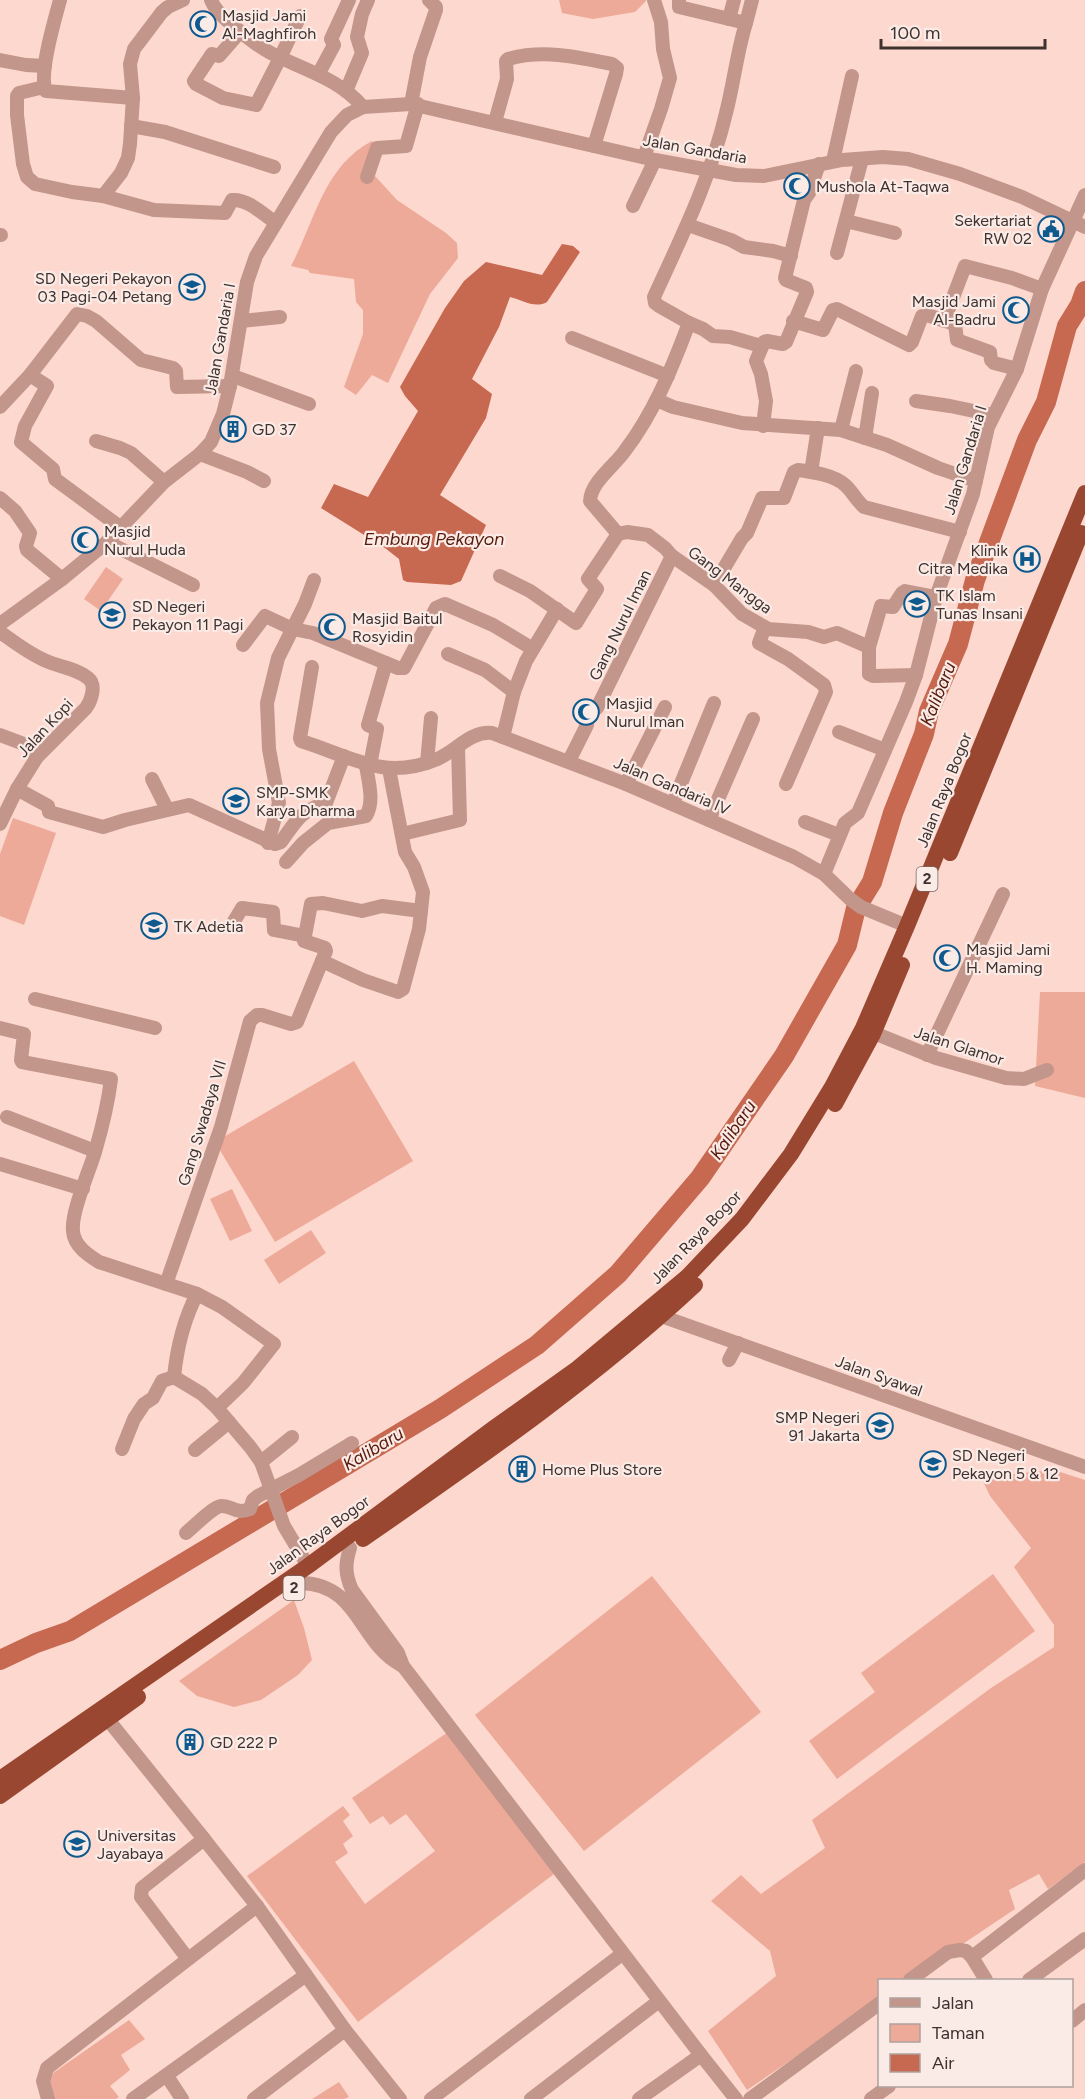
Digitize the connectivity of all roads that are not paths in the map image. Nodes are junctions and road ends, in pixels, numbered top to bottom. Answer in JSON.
{"nodes":[{"id":1,"x":60,"y":0,"type":"edge"},
{"id":2,"x":183,"y":0,"type":"edge"},
{"id":3,"x":211,"y":0,"type":"edge"},
{"id":4,"x":349,"y":0,"type":"edge"},
{"id":5,"x":368,"y":0,"type":"edge"},
{"id":6,"x":429,"y":0,"type":"edge"},
{"id":7,"x":654,"y":0,"type":"edge"},
{"id":8,"x":679,"y":0,"type":"edge"},
{"id":9,"x":734,"y":0,"type":"edge"},
{"id":10,"x":752,"y":0,"type":"edge"},
{"id":11,"x":300,"y":16,"type":"dead end"},
{"id":12,"x":729,"y":18,"type":"junction"},
{"id":13,"x":746,"y":23,"type":"junction"},
{"id":14,"x":240,"y":32,"type":"junction"},
{"id":15,"x":280,"y":58,"type":"junction"},
{"id":16,"x":0,"y":60,"type":"edge"},
{"id":17,"x":45,"y":66,"type":"junction"},
{"id":18,"x":319,"y":73,"type":"junction"},
{"id":19,"x":852,"y":76,"type":"dead end"},
{"id":20,"x":44,"y":87,"type":"junction"},
{"id":21,"x":346,"y":91,"type":"junction"},
{"id":22,"x":133,"y":98,"type":"junction"},
{"id":23,"x":415,"y":104,"type":"junction"},
{"id":24,"x":363,"y":107,"type":"junction"},
{"id":25,"x":495,"y":122,"type":"junction"},
{"id":26,"x":131,"y":126,"type":"junction"},
{"id":27,"x":594,"y":146,"type":"junction"},
{"id":28,"x":650,"y":159,"type":"junction"},
{"id":29,"x":862,"y":159,"type":"junction"},
{"id":30,"x":833,"y":161,"type":"junction"},
{"id":31,"x":819,"y":164,"type":"junction"},
{"id":32,"x":274,"y":167,"type":"dead end"},
{"id":33,"x":708,"y":171,"type":"junction"},
{"id":34,"x":367,"y":177,"type":"dead end"},
{"id":35,"x":1085,"y":195,"type":"edge"},
{"id":36,"x":103,"y":196,"type":"junction"},
{"id":37,"x":633,"y":206,"type":"dead end"},
{"id":38,"x":846,"y":221,"type":"junction"},
{"id":39,"x":276,"y":223,"type":"junction"},
{"id":40,"x":1079,"y":223,"type":"edge"},
{"id":41,"x":687,"y":225,"type":"junction"},
{"id":42,"x":895,"y":233,"type":"dead end"},
{"id":43,"x":837,"y":253,"type":"dead end"},
{"id":44,"x":791,"y":256,"type":"junction"},
{"id":45,"x":1042,"y":289,"type":"junction"},
{"id":46,"x":280,"y":317,"type":"dead end"},
{"id":47,"x":241,"y":321,"type":"junction"},
{"id":48,"x":793,"y":321,"type":"junction"},
{"id":49,"x":944,"y":321,"type":"junction"},
{"id":50,"x":689,"y":323,"type":"junction"},
{"id":51,"x":572,"y":338,"type":"dead end"},
{"id":52,"x":761,"y":346,"type":"junction"},
{"id":53,"x":1017,"y":369,"type":"junction"},
{"id":54,"x":855,"y":371,"type":"dead end"},
{"id":55,"x":30,"y":375,"type":"junction"},
{"id":56,"x":669,"y":376,"type":"junction"},
{"id":57,"x":232,"y":381,"type":"junction"},
{"id":58,"x":872,"y":393,"type":"dead end"},
{"id":59,"x":657,"y":400,"type":"junction"},
{"id":60,"x":916,"y":401,"type":"dead end"},
{"id":61,"x":309,"y":405,"type":"dead end"},
{"id":62,"x":0,"y":406,"type":"edge"},
{"id":63,"x":993,"y":415,"type":"junction"},
{"id":64,"x":763,"y":426,"type":"junction"},
{"id":65,"x":818,"y":428,"type":"junction"},
{"id":66,"x":840,"y":430,"type":"junction"},
{"id":67,"x":866,"y":438,"type":"junction"},
{"id":68,"x":96,"y":441,"type":"dead end"},
{"id":69,"x":200,"y":454,"type":"junction"},
{"id":70,"x":811,"y":472,"type":"junction"},
{"id":71,"x":264,"y":481,"type":"dead end"},
{"id":72,"x":976,"y":481,"type":"junction"},
{"id":73,"x":164,"y":482,"type":"junction"},
{"id":74,"x":1085,"y":493,"type":"edge"},
{"id":75,"x":0,"y":498,"type":"edge"},
{"id":76,"x":1085,"y":524,"type":"edge"},
{"id":77,"x":120,"y":527,"type":"junction"},
{"id":78,"x":960,"y":532,"type":"junction"},
{"id":79,"x":618,"y":534,"type":"junction"},
{"id":80,"x":107,"y":542,"type":"junction"},
{"id":81,"x":672,"y":556,"type":"junction"},
{"id":82,"x":500,"y":576,"type":"dead end"},
{"id":83,"x":62,"y":579,"type":"junction"},
{"id":84,"x":314,"y":580,"type":"dead end"},
{"id":85,"x":193,"y":585,"type":"dead end"},
{"id":86,"x":714,"y":585,"type":"junction"},
{"id":87,"x":936,"y":597,"type":"junction"},
{"id":88,"x":557,"y":609,"type":"junction"},
{"id":89,"x":3,"y":616,"type":"edge"},
{"id":90,"x":765,"y":627,"type":"junction"},
{"id":91,"x":293,"y":628,"type":"junction"},
{"id":92,"x":0,"y":632,"type":"edge"},
{"id":93,"x":243,"y":645,"type":"dead end"},
{"id":94,"x":869,"y":647,"type":"junction"},
{"id":95,"x":532,"y":649,"type":"junction"},
{"id":96,"x":448,"y":654,"type":"dead end"},
{"id":97,"x":386,"y":663,"type":"junction"},
{"id":98,"x":312,"y":667,"type":"dead end"},
{"id":99,"x":916,"y":675,"type":"junction"},
{"id":100,"x":514,"y":692,"type":"junction"},
{"id":101,"x":714,"y":704,"type":"dead end"},
{"id":102,"x":665,"y":707,"type":"dead end"},
{"id":103,"x":597,"y":708,"type":"dead end"},
{"id":104,"x":431,"y":718,"type":"dead end"},
{"id":105,"x":753,"y":719,"type":"dead end"},
{"id":106,"x":587,"y":725,"type":"dead end"},
{"id":107,"x":839,"y":732,"type":"dead end"},
{"id":108,"x":0,"y":735,"type":"edge"},
{"id":109,"x":503,"y":737,"type":"junction"},
{"id":110,"x":459,"y":747,"type":"junction"},
{"id":111,"x":885,"y":750,"type":"junction"},
{"id":112,"x":344,"y":756,"type":"junction"},
{"id":113,"x":37,"y":757,"type":"junction"},
{"id":114,"x":569,"y":761,"type":"junction"},
{"id":115,"x":427,"y":763,"type":"junction"},
{"id":116,"x":368,"y":765,"type":"junction"},
{"id":117,"x":389,"y":770,"type":"junction"},
{"id":118,"x":152,"y":779,"type":"dead end"},
{"id":119,"x":626,"y":784,"type":"junction"},
{"id":120,"x":786,"y":784,"type":"dead end"},
{"id":121,"x":23,"y":791,"type":"junction"},
{"id":122,"x":673,"y":803,"type":"junction"},
{"id":123,"x":3,"y":809,"type":"edge"},
{"id":124,"x":167,"y":810,"type":"junction"},
{"id":125,"x":710,"y":820,"type":"junction"},
{"id":126,"x":805,"y":822,"type":"dead end"},
{"id":127,"x":0,"y":824,"type":"edge"},
{"id":128,"x":402,"y":834,"type":"junction"},
{"id":129,"x":839,"y":835,"type":"junction"},
{"id":130,"x":268,"y":843,"type":"junction"},
{"id":131,"x":286,"y":862,"type":"dead end"},
{"id":132,"x":824,"y":874,"type":"junction"},
{"id":133,"x":1003,"y":894,"type":"dead end"},
{"id":134,"x":421,"y":911,"type":"junction"},
{"id":135,"x":233,"y":923,"type":"dead end"},
{"id":136,"x":907,"y":926,"type":"junction"},
{"id":137,"x":305,"y":936,"type":"junction"},
{"id":138,"x":322,"y":961,"type":"junction"},
{"id":139,"x":35,"y":999,"type":"dead end"},
{"id":140,"x":0,"y":1028,"type":"edge"},
{"id":141,"x":155,"y":1028,"type":"dead end"},
{"id":142,"x":868,"y":1031,"type":"junction"},
{"id":143,"x":927,"y":1055,"type":"junction"},
{"id":144,"x":1047,"y":1070,"type":"dead end"},
{"id":145,"x":7,"y":1117,"type":"dead end"},
{"id":146,"x":96,"y":1151,"type":"junction"},
{"id":147,"x":0,"y":1164,"type":"edge"},
{"id":148,"x":82,"y":1189,"type":"junction"},
{"id":149,"x":166,"y":1284,"type":"junction"},
{"id":150,"x":196,"y":1294,"type":"junction"},
{"id":151,"x":661,"y":1316,"type":"junction"},
{"id":152,"x":738,"y":1343,"type":"junction"},
{"id":153,"x":729,"y":1360,"type":"dead end"},
{"id":154,"x":174,"y":1377,"type":"junction"},
{"id":155,"x":217,"y":1408,"type":"junction"},
{"id":156,"x":229,"y":1422,"type":"junction"},
{"id":157,"x":292,"y":1437,"type":"dead end"},
{"id":158,"x":352,"y":1443,"type":"dead end"},
{"id":159,"x":122,"y":1449,"type":"dead end"},
{"id":160,"x":195,"y":1450,"type":"dead end"},
{"id":161,"x":261,"y":1462,"type":"junction"},
{"id":162,"x":1085,"y":1467,"type":"edge"},
{"id":163,"x":272,"y":1495,"type":"junction"},
{"id":164,"x":186,"y":1533,"type":"dead end"},
{"id":165,"x":347,"y":1544,"type":"junction"},
{"id":166,"x":308,"y":1566,"type":"junction"},
{"id":167,"x":293,"y":1585,"type":"junction"},
{"id":168,"x":347,"y":1593,"type":"junction"},
{"id":169,"x":103,"y":1714,"type":"junction"},
{"id":170,"x":0,"y":1779,"type":"edge"},
{"id":171,"x":0,"y":1796,"type":"edge"},
{"id":172,"x":204,"y":1839,"type":"junction"},
{"id":173,"x":1085,"y":1870,"type":"edge"},
{"id":174,"x":257,"y":1906,"type":"junction"},
{"id":175,"x":1085,"y":1940,"type":"edge"},
{"id":176,"x":622,"y":1954,"type":"junction"},
{"id":177,"x":972,"y":1958,"type":"junction"},
{"id":178,"x":188,"y":1959,"type":"junction"},
{"id":179,"x":306,"y":1975,"type":"junction"},
{"id":180,"x":911,"y":1979,"type":"edge"},
{"id":181,"x":985,"y":1979,"type":"edge"},
{"id":182,"x":1030,"y":1979,"type":"edge"},
{"id":183,"x":659,"y":2001,"type":"junction"},
{"id":184,"x":878,"y":2004,"type":"edge"},
{"id":185,"x":1085,"y":2010,"type":"edge"},
{"id":186,"x":1073,"y":2019,"type":"edge"},
{"id":187,"x":345,"y":2030,"type":"junction"},
{"id":188,"x":701,"y":2055,"type":"junction"},
{"id":189,"x":166,"y":2076,"type":"junction"},
{"id":190,"x":886,"y":2087,"type":"edge"},
{"id":191,"x":758,"y":2097,"type":"edge"},
{"id":192,"x":48,"y":2099,"type":"edge"},
{"id":193,"x":133,"y":2099,"type":"edge"},
{"id":194,"x":182,"y":2099,"type":"edge"},
{"id":195,"x":254,"y":2099,"type":"edge"},
{"id":196,"x":400,"y":2099,"type":"edge"},
{"id":197,"x":431,"y":2099,"type":"edge"},
{"id":198,"x":531,"y":2099,"type":"edge"},
{"id":199,"x":639,"y":2099,"type":"edge"},
{"id":200,"x":736,"y":2099,"type":"edge"},
{"id":201,"x":871,"y":2099,"type":"edge"}],
"edges":[{"from":1,"to":17,"type":"street"},
{"from":2,"to":22,"type":"street"},
{"from":3,"to":14,"type":"street"},
{"from":4,"to":18,"type":"street"},
{"from":5,"to":21,"type":"street"},
{"from":6,"to":23,"type":"street"},
{"from":7,"to":28,"type":"street"},
{"from":8,"to":12,"type":"street"},
{"from":9,"to":12,"type":"street"},
{"from":10,"to":13,"type":"street"},
{"from":11,"to":15,"type":"street"},
{"from":12,"to":13,"type":"street"},
{"from":13,"to":33,"type":"street"},
{"from":14,"to":15,"type":"street"},
{"from":14,"to":15,"type":"street"},
{"from":15,"to":18,"type":"street"},
{"from":16,"to":17,"type":"street"},
{"from":17,"to":20,"type":"street"},
{"from":18,"to":21,"type":"street"},
{"from":19,"to":30,"type":"street"},
{"from":20,"to":22,"type":"street"},
{"from":20,"to":36,"type":"street"},
{"from":21,"to":24,"type":"street"},
{"from":22,"to":26,"type":"street"},
{"from":23,"to":24,"type":"street","name":"Jalan Gandaria"},
{"from":23,"to":25,"type":"street","name":"Jalan Gandaria"},
{"from":23,"to":34,"type":"street"},
{"from":24,"to":39,"type":"street","name":"Jalan Gandaria I"},
{"from":25,"to":27,"type":"street","name":"Jalan Gandaria"},
{"from":25,"to":27,"type":"street"},
{"from":26,"to":32,"type":"street"},
{"from":26,"to":36,"type":"street"},
{"from":27,"to":28,"type":"street","name":"Jalan Gandaria"},
{"from":28,"to":33,"type":"street","name":"Jalan Gandaria"},
{"from":28,"to":37,"type":"street"},
{"from":29,"to":30,"type":"street","name":"Jalan Gandaria"},
{"from":29,"to":38,"type":"street"},
{"from":29,"to":40,"type":"street","name":"Jalan Gandaria"},
{"from":30,"to":31,"type":"street","name":"Jalan Gandaria"},
{"from":31,"to":33,"type":"street","name":"Jalan Gandaria"},
{"from":31,"to":44,"type":"street"},
{"from":33,"to":41,"type":"street"},
{"from":35,"to":40,"type":"street","name":"Jalan Gandaria I"},
{"from":36,"to":39,"type":"street"},
{"from":38,"to":42,"type":"street"},
{"from":38,"to":43,"type":"street"},
{"from":39,"to":47,"type":"street","name":"Jalan Gandaria I"},
{"from":40,"to":45,"type":"street","name":"Jalan Gandaria I"},
{"from":41,"to":44,"type":"street"},
{"from":41,"to":50,"type":"street"},
{"from":44,"to":48,"type":"street"},
{"from":45,"to":49,"type":"street"},
{"from":45,"to":53,"type":"street","name":"Jalan Gandaria I"},
{"from":46,"to":47,"type":"street"},
{"from":47,"to":57,"type":"street","name":"Jalan Gandaria I"},
{"from":48,"to":49,"type":"street"},
{"from":48,"to":52,"type":"street"},
{"from":49,"to":53,"type":"street"},
{"from":50,"to":52,"type":"street"},
{"from":50,"to":56,"type":"street"},
{"from":51,"to":56,"type":"street"},
{"from":52,"to":64,"type":"street"},
{"from":53,"to":63,"type":"street","name":"Jalan Gandaria I"},
{"from":54,"to":66,"type":"street"},
{"from":55,"to":57,"type":"street"},
{"from":55,"to":62,"type":"street"},
{"from":55,"to":77,"type":"street"},
{"from":56,"to":59,"type":"street"},
{"from":57,"to":61,"type":"street"},
{"from":57,"to":69,"type":"street","name":"Jalan Gandaria I"},
{"from":58,"to":67,"type":"street"},
{"from":59,"to":64,"type":"street"},
{"from":59,"to":79,"type":"street"},
{"from":60,"to":63,"type":"street"},
{"from":63,"to":72,"type":"street","name":"Jalan Gandaria I"},
{"from":64,"to":65,"type":"street"},
{"from":65,"to":66,"type":"street"},
{"from":65,"to":70,"type":"street"},
{"from":66,"to":67,"type":"street"},
{"from":67,"to":72,"type":"street"},
{"from":68,"to":73,"type":"street"},
{"from":69,"to":71,"type":"street"},
{"from":69,"to":73,"type":"street","name":"Jalan Gandaria I"},
{"from":70,"to":78,"type":"street"},
{"from":70,"to":86,"type":"street"},
{"from":72,"to":78,"type":"street","name":"Jalan Gandaria I"},
{"from":73,"to":77,"type":"street","name":"Jalan Gandaria I"},
{"from":74,"to":136,"type":"highway","name":"Jalan Raya Bogor","number":"2"},
{"from":75,"to":83,"type":"street"},
{"from":76,"to":142,"type":"highway","name":"Jalan Raya Bogor","number":"2"},
{"from":77,"to":80,"type":"street","name":"Jalan Gandaria I"},
{"from":78,"to":87,"type":"street","name":"Jalan Gandaria I"},
{"from":79,"to":81,"type":"street","name":"Gang Mangga"},
{"from":79,"to":88,"type":"street"},
{"from":80,"to":83,"type":"street","name":"Jalan Gandaria I"},
{"from":80,"to":85,"type":"street"},
{"from":81,"to":86,"type":"street","name":"Gang Mangga"},
{"from":81,"to":103,"type":"street","name":"Gang Nurul Iman"},
{"from":82,"to":88,"type":"street"},
{"from":83,"to":89,"type":"street","name":"Jalan Gandaria I"},
{"from":84,"to":91,"type":"street"},
{"from":86,"to":90,"type":"street","name":"Gang Mangga"},
{"from":87,"to":94,"type":"street"},
{"from":87,"to":99,"type":"street","name":"Jalan Gandaria I"},
{"from":88,"to":95,"type":"street"},
{"from":90,"to":94,"type":"street","name":"Gang Mangga"},
{"from":90,"to":120,"type":"street"},
{"from":91,"to":93,"type":"street"},
{"from":91,"to":97,"type":"street"},
{"from":91,"to":130,"type":"street"},
{"from":92,"to":113,"type":"street","name":"Jalan Kopi"},
{"from":94,"to":99,"type":"street"},
{"from":95,"to":97,"type":"street"},
{"from":95,"to":100,"type":"street"},
{"from":96,"to":100,"type":"street"},
{"from":97,"to":116,"type":"street"},
{"from":98,"to":112,"type":"street","name":"Jalan Gandaria IV"},
{"from":99,"to":111,"type":"street","name":"Jalan Gandaria I"},
{"from":100,"to":109,"type":"street"},
{"from":101,"to":122,"type":"street"},
{"from":102,"to":119,"type":"street"},
{"from":104,"to":115,"type":"street"},
{"from":105,"to":125,"type":"street"},
{"from":106,"to":114,"type":"street"},
{"from":107,"to":111,"type":"street"},
{"from":108,"to":113,"type":"street"},
{"from":109,"to":110,"type":"street","name":"Jalan Gandaria IV"},
{"from":109,"to":114,"type":"street","name":"Jalan Gandaria IV"},
{"from":110,"to":115,"type":"street","name":"Jalan Gandaria IV"},
{"from":110,"to":128,"type":"street"},
{"from":111,"to":129,"type":"street","name":"Jalan Gandaria I"},
{"from":112,"to":116,"type":"street","name":"Jalan Gandaria IV"},
{"from":112,"to":130,"type":"street"},
{"from":113,"to":121,"type":"street","name":"Jalan Kopi"},
{"from":114,"to":119,"type":"street","name":"Jalan Gandaria IV"},
{"from":115,"to":117,"type":"street","name":"Jalan Gandaria IV"},
{"from":116,"to":117,"type":"street","name":"Jalan Gandaria IV"},
{"from":116,"to":131,"type":"street"},
{"from":117,"to":128,"type":"street"},
{"from":118,"to":124,"type":"street"},
{"from":119,"to":122,"type":"street","name":"Jalan Gandaria IV"},
{"from":121,"to":123,"type":"street","name":"Jalan Kopi"},
{"from":121,"to":124,"type":"street"},
{"from":122,"to":125,"type":"street","name":"Jalan Gandaria IV"},
{"from":123,"to":127,"type":"street","name":"Jalan Kopi"},
{"from":124,"to":130,"type":"street"},
{"from":125,"to":132,"type":"street","name":"Jalan Gandaria IV"},
{"from":126,"to":129,"type":"street"},
{"from":128,"to":134,"type":"street"},
{"from":129,"to":132,"type":"street","name":"Jalan Gandaria I"},
{"from":132,"to":136,"type":"street","name":"Jalan Gandaria IV"},
{"from":133,"to":143,"type":"street"},
{"from":134,"to":137,"type":"street"},
{"from":134,"to":138,"type":"street"},
{"from":135,"to":137,"type":"street"},
{"from":136,"to":142,"type":"highway","name":"Jalan Raya Bogor","number":"2"},
{"from":137,"to":138,"type":"street"},
{"from":138,"to":149,"type":"street","name":"Gang Swadaya VII"},
{"from":139,"to":141,"type":"street"},
{"from":140,"to":146,"type":"street"},
{"from":142,"to":143,"type":"street","name":"Jalan Glamor"},
{"from":142,"to":151,"type":"highway","name":"Jalan Raya Bogor","number":"2"},
{"from":142,"to":165,"type":"highway","name":"Jalan Raya Bogor","number":"2"},
{"from":143,"to":144,"type":"street","name":"Jalan Glamor"},
{"from":145,"to":146,"type":"street"},
{"from":146,"to":148,"type":"street"},
{"from":147,"to":148,"type":"street"},
{"from":148,"to":149,"type":"street"},
{"from":149,"to":150,"type":"street"},
{"from":150,"to":154,"type":"street"},
{"from":150,"to":155,"type":"street"},
{"from":151,"to":152,"type":"street","name":"Jalan Syawal"},
{"from":151,"to":165,"type":"highway","name":"Jalan Raya Bogor","number":"2"},
{"from":152,"to":153,"type":"street"},
{"from":152,"to":162,"type":"street","name":"Jalan Syawal"},
{"from":154,"to":155,"type":"street"},
{"from":154,"to":159,"type":"street"},
{"from":155,"to":156,"type":"street"},
{"from":156,"to":160,"type":"street"},
{"from":156,"to":161,"type":"street"},
{"from":157,"to":161,"type":"street"},
{"from":158,"to":163,"type":"street"},
{"from":161,"to":163,"type":"street"},
{"from":163,"to":164,"type":"street"},
{"from":163,"to":166,"type":"street"},
{"from":165,"to":166,"type":"highway","name":"Jalan Raya Bogor","number":"2"},
{"from":165,"to":167,"type":"highway","name":"Jalan Raya Bogor","number":"2"},
{"from":165,"to":168,"type":"street"},
{"from":166,"to":167,"type":"highway","name":"Jalan Raya Bogor","number":"2"},
{"from":167,"to":168,"type":"street"},
{"from":167,"to":169,"type":"highway","name":"Jalan Raya Bogor","number":"2"},
{"from":168,"to":176,"type":"street"},
{"from":169,"to":170,"type":"highway","name":"Jalan Raya Bogor","number":"2"},
{"from":169,"to":171,"type":"highway","name":"Jalan Raya Bogor","number":"2"},
{"from":169,"to":172,"type":"street"},
{"from":172,"to":174,"type":"street"},
{"from":172,"to":178,"type":"street"},
{"from":173,"to":177,"type":"street"},
{"from":174,"to":178,"type":"street"},
{"from":174,"to":179,"type":"street"},
{"from":175,"to":182,"type":"street"},
{"from":176,"to":183,"type":"street"},
{"from":176,"to":197,"type":"street"},
{"from":177,"to":180,"type":"street"},
{"from":177,"to":181,"type":"street"},
{"from":178,"to":192,"type":"street"},
{"from":179,"to":187,"type":"street"},
{"from":179,"to":189,"type":"street"},
{"from":183,"to":188,"type":"street"},
{"from":183,"to":198,"type":"street"},
{"from":184,"to":191,"type":"street"},
{"from":185,"to":186,"type":"street"},
{"from":187,"to":195,"type":"street"},
{"from":187,"to":196,"type":"street"},
{"from":188,"to":199,"type":"street"},
{"from":188,"to":200,"type":"street"},
{"from":189,"to":193,"type":"street"},
{"from":189,"to":194,"type":"street"},
{"from":190,"to":201,"type":"street"}]}
